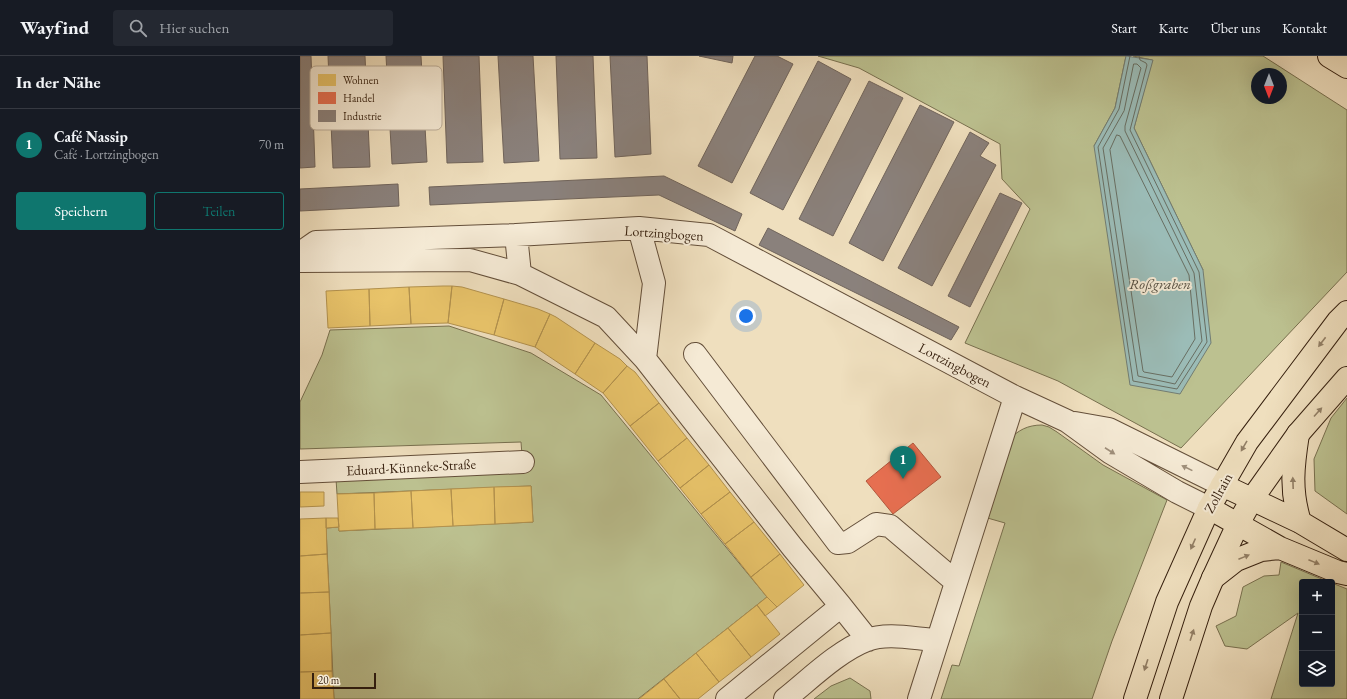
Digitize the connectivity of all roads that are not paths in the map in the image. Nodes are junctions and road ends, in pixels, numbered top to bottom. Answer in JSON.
{"nodes":[{"id":1,"x":1329,"y":56,"type":"edge"},
{"id":2,"x":1347,"y":67,"type":"edge"},
{"id":3,"x":640,"y":228,"type":"junction"},
{"id":4,"x":516,"y":235,"type":"junction"},
{"id":5,"x":300,"y":253,"type":"edge"},
{"id":6,"x":300,"y":261,"type":"edge"},
{"id":7,"x":520,"y":274,"type":"junction"},
{"id":8,"x":1347,"y":312,"type":"edge"},
{"id":9,"x":695,"y":354,"type":"dead end"},
{"id":10,"x":645,"y":359,"type":"junction"},
{"id":11,"x":1347,"y":378,"type":"edge"},
{"id":12,"x":1015,"y":397,"type":"junction"},
{"id":13,"x":1067,"y":421,"type":"junction"},
{"id":14,"x":1298,"y":434,"type":"junction"},
{"id":15,"x":523,"y":462,"type":"dead end"},
{"id":16,"x":300,"y":472,"type":"edge"},
{"id":17,"x":1222,"y":485,"type":"junction"},
{"id":18,"x":1252,"y":499,"type":"junction"},
{"id":19,"x":1209,"y":508,"type":"junction"},
{"id":20,"x":1300,"y":522,"type":"junction"},
{"id":21,"x":1238,"y":524,"type":"junction"},
{"id":22,"x":1280,"y":548,"type":"junction"},
{"id":23,"x":1347,"y":550,"type":"edge"},
{"id":24,"x":1347,"y":574,"type":"edge"},
{"id":25,"x":1213,"y":578,"type":"junction"},
{"id":26,"x":956,"y":582,"type":"junction"},
{"id":27,"x":841,"y":606,"type":"junction"},
{"id":28,"x":868,"y":640,"type":"junction"},
{"id":29,"x":937,"y":640,"type":"junction"},
{"id":30,"x":727,"y":699,"type":"edge"},
{"id":31,"x":785,"y":699,"type":"edge"},
{"id":32,"x":919,"y":699,"type":"edge"},
{"id":33,"x":1135,"y":699,"type":"edge"},
{"id":34,"x":1171,"y":699,"type":"edge"}],
"edges":[{"from":1,"to":2,"type":"main road"},
{"from":3,"to":4,"type":"street","name":"Lortzingbogen"},
{"from":3,"to":10,"type":"street"},
{"from":3,"to":12,"type":"street","name":"Lortzingbogen"},
{"from":4,"to":5,"type":"street","name":"Lortzingbogen"},
{"from":4,"to":7,"type":"street"},
{"from":6,"to":7,"type":"street"},
{"from":7,"to":10,"type":"street"},
{"from":8,"to":17,"type":"main road","name":"Zollrain","one_way":true},
{"from":9,"to":26,"type":"street"},
{"from":10,"to":27,"type":"street"},
{"from":14,"to":11,"type":"main road","one_way":true},
{"from":12,"to":13,"type":"street","name":"Lortzingbogen"},
{"from":12,"to":26,"type":"street"},
{"from":17,"to":13,"type":"street","name":"Lortzingbogen","one_way":true},
{"from":13,"to":19,"type":"street","name":"Lortzingbogen","one_way":true},
{"from":14,"to":18,"type":"main road"},
{"from":20,"to":14,"type":"main road","one_way":true},
{"from":15,"to":16,"type":"street","name":"Eduard-Künneke-Straße"},
{"from":17,"to":18,"type":"main road"},
{"from":17,"to":19,"type":"main road","name":"Zollrain"},
{"from":18,"to":20,"type":"main road"},
{"from":18,"to":21,"type":"main road"},
{"from":19,"to":21,"type":"main road"},
{"from":19,"to":33,"type":"main road","name":"Zollrain","one_way":true},
{"from":20,"to":23,"type":"main road"},
{"from":21,"to":22,"type":"main road"},
{"from":21,"to":25,"type":"main road"},
{"from":22,"to":24,"type":"main road","one_way":true},
{"from":25,"to":22,"type":"main road","one_way":true},
{"from":34,"to":25,"type":"main road","one_way":true},
{"from":26,"to":29,"type":"street"},
{"from":27,"to":28,"type":"street"},
{"from":27,"to":30,"type":"street"},
{"from":28,"to":29,"type":"street"},
{"from":28,"to":31,"type":"street"},
{"from":29,"to":32,"type":"street"}]}
